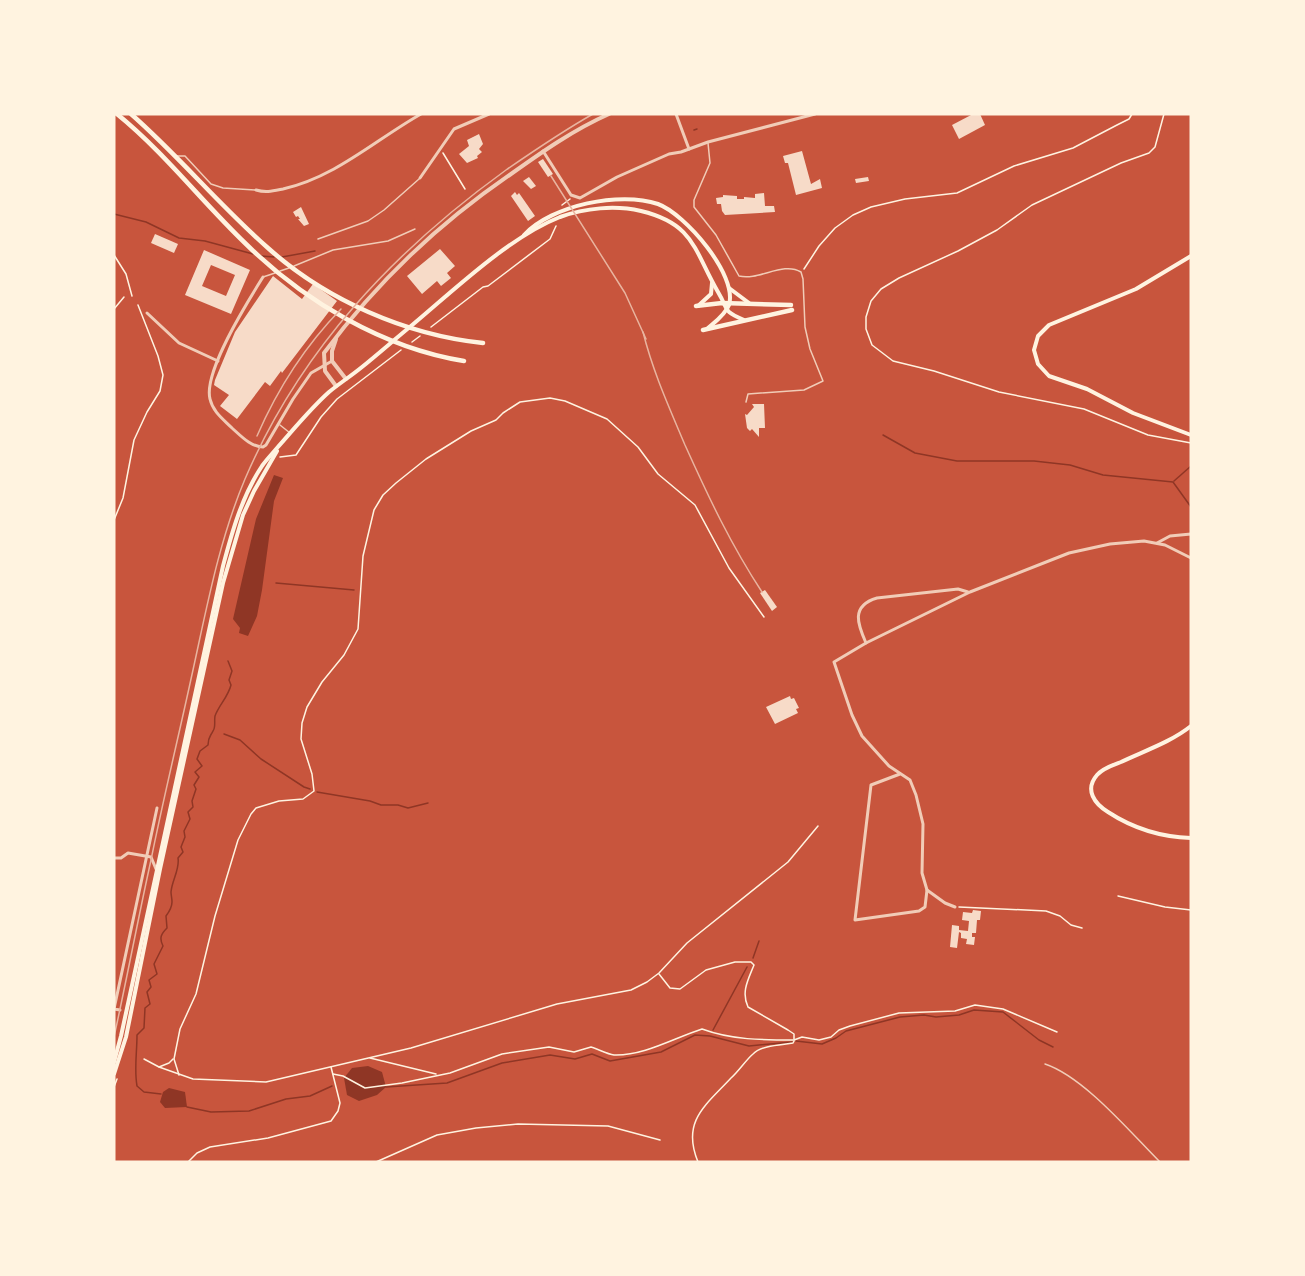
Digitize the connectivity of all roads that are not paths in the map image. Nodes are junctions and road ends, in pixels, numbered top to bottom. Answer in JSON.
{"nodes":[{"id":1,"x":117,"y":114,"type":"edge"},
{"id":2,"x":131,"y":114,"type":"edge"},
{"id":3,"x":421,"y":114,"type":"edge"},
{"id":4,"x":489,"y":114,"type":"edge"},
{"id":5,"x":609,"y":114,"type":"edge"},
{"id":6,"x":676,"y":114,"type":"edge"},
{"id":7,"x":815,"y":114,"type":"edge"},
{"id":8,"x":708,"y":142,"type":"junction"},
{"id":9,"x":689,"y":149,"type":"junction"},
{"id":10,"x":543,"y":151,"type":"junction"},
{"id":11,"x":176,"y":156,"type":"junction"},
{"id":12,"x":420,"y":178,"type":"joint"},
{"id":13,"x":256,"y":190,"type":"joint"},
{"id":14,"x":415,"y":229,"type":"dead end"},
{"id":15,"x":522,"y":237,"type":"junction"},
{"id":16,"x":318,"y":239,"type":"dead end"},
{"id":17,"x":1191,"y":256,"type":"edge"},
{"id":18,"x":263,"y":277,"type":"joint"},
{"id":19,"x":712,"y":282,"type":"junction"},
{"id":20,"x":729,"y":287,"type":"junction"},
{"id":21,"x":722,"y":303,"type":"junction"},
{"id":22,"x":729,"y":303,"type":"junction"},
{"id":23,"x":752,"y":305,"type":"junction"},
{"id":24,"x":697,"y":306,"type":"joint"},
{"id":25,"x":726,"y":310,"type":"junction"},
{"id":26,"x":147,"y":313,"type":"dead end"},
{"id":27,"x":744,"y":320,"type":"junction"},
{"id":28,"x":705,"y":329,"type":"joint"},
{"id":29,"x":337,"y":335,"type":"junction"},
{"id":30,"x":483,"y":343,"type":"dead end"},
{"id":31,"x":332,"y":361,"type":"junction"},
{"id":32,"x":464,"y":361,"type":"dead end"},
{"id":33,"x":218,"y":362,"type":"junction"},
{"id":34,"x":324,"y":365,"type":"junction"},
{"id":35,"x":346,"y":379,"type":"junction"},
{"id":36,"x":336,"y":386,"type":"junction"},
{"id":37,"x":746,"y":402,"type":"dead end"},
{"id":38,"x":279,"y":424,"type":"junction"},
{"id":39,"x":290,"y":433,"type":"junction"},
{"id":40,"x":1191,"y":435,"type":"edge"},
{"id":41,"x":278,"y":447,"type":"junction"},
{"id":42,"x":1191,"y":534,"type":"edge"},
{"id":43,"x":1157,"y":543,"type":"junction"},
{"id":44,"x":1191,"y":558,"type":"edge"},
{"id":45,"x":970,"y":592,"type":"junction"},
{"id":46,"x":866,"y":644,"type":"junction"},
{"id":47,"x":1191,"y":726,"type":"edge"},
{"id":48,"x":900,"y":774,"type":"junction"},
{"id":49,"x":157,"y":808,"type":"dead end"},
{"id":50,"x":1191,"y":838,"type":"edge"},
{"id":51,"x":146,"y":856,"type":"junction"},
{"id":52,"x":114,"y":858,"type":"edge"},
{"id":53,"x":156,"y":869,"type":"junction"},
{"id":54,"x":927,"y":890,"type":"junction"},
{"id":55,"x":955,"y":907,"type":"road end"},
{"id":56,"x":128,"y":1002,"type":"junction"},
{"id":57,"x":114,"y":1009,"type":"edge"},
{"id":58,"x":120,"y":1010,"type":"junction"},
{"id":59,"x":124,"y":1021,"type":"junction"},
{"id":60,"x":114,"y":1062,"type":"edge"},
{"id":61,"x":1045,"y":1064,"type":"dead end"},
{"id":62,"x":114,"y":1074,"type":"edge"},
{"id":63,"x":1160,"y":1162,"type":"edge"}],
"edges":[{"from":1,"to":32,"type":"main road"},
{"from":2,"to":11,"type":"main road"},
{"from":3,"to":13,"type":"street"},
{"from":4,"to":12,"type":"street"},
{"from":5,"to":10,"type":"street"},
{"from":6,"to":9,"type":"street"},
{"from":7,"to":8,"type":"street"},
{"from":8,"to":9,"type":"street"},
{"from":8,"to":37,"type":"lane"},
{"from":9,"to":10,"type":"street"},
{"from":10,"to":29,"type":"street"},
{"from":11,"to":13,"type":"lane"},
{"from":11,"to":30,"type":"main road"},
{"from":12,"to":16,"type":"lane"},
{"from":14,"to":18,"type":"lane"},
{"from":15,"to":19,"type":"main road"},
{"from":15,"to":20,"type":"main road"},
{"from":15,"to":35,"type":"main road"},
{"from":17,"to":40,"type":"main road"},
{"from":18,"to":33,"type":"street"},
{"from":19,"to":21,"type":"main road"},
{"from":19,"to":24,"type":"main road"},
{"from":20,"to":22,"type":"main road"},
{"from":20,"to":23,"type":"main road"},
{"from":21,"to":22,"type":"main road"},
{"from":21,"to":24,"type":"main road"},
{"from":21,"to":25,"type":"main road"},
{"from":22,"to":23,"type":"main road"},
{"from":22,"to":25,"type":"main road"},
{"from":23,"to":27,"type":"main road"},
{"from":25,"to":27,"type":"main road"},
{"from":25,"to":28,"type":"main road"},
{"from":26,"to":33,"type":"street"},
{"from":27,"to":28,"type":"main road"},
{"from":29,"to":31,"type":"street"},
{"from":29,"to":34,"type":"street"},
{"from":31,"to":34,"type":"street"},
{"from":31,"to":35,"type":"street"},
{"from":33,"to":38,"type":"street"},
{"from":34,"to":36,"type":"street"},
{"from":34,"to":38,"type":"street"},
{"from":35,"to":36,"type":"main road"},
{"from":36,"to":39,"type":"main road"},
{"from":38,"to":39,"type":"lane"},
{"from":39,"to":41,"type":"main road"},
{"from":41,"to":53,"type":"main road"},
{"from":41,"to":62,"type":"main road"},
{"from":42,"to":43,"type":"street"},
{"from":43,"to":44,"type":"street"},
{"from":43,"to":45,"type":"street"},
{"from":45,"to":46,"type":"street"},
{"from":45,"to":46,"type":"street"},
{"from":46,"to":48,"type":"street"},
{"from":47,"to":50,"type":"main road"},
{"from":48,"to":54,"type":"street"},
{"from":48,"to":54,"type":"street"},
{"from":49,"to":51,"type":"street"},
{"from":51,"to":52,"type":"street"},
{"from":51,"to":53,"type":"street"},
{"from":51,"to":57,"type":"street"},
{"from":53,"to":56,"type":"main road"},
{"from":54,"to":55,"type":"street"},
{"from":56,"to":58,"type":"street"},
{"from":56,"to":59,"type":"main road"},
{"from":57,"to":58,"type":"street"},
{"from":58,"to":59,"type":"street"},
{"from":59,"to":60,"type":"main road"},
{"from":61,"to":63,"type":"lane"}]}
